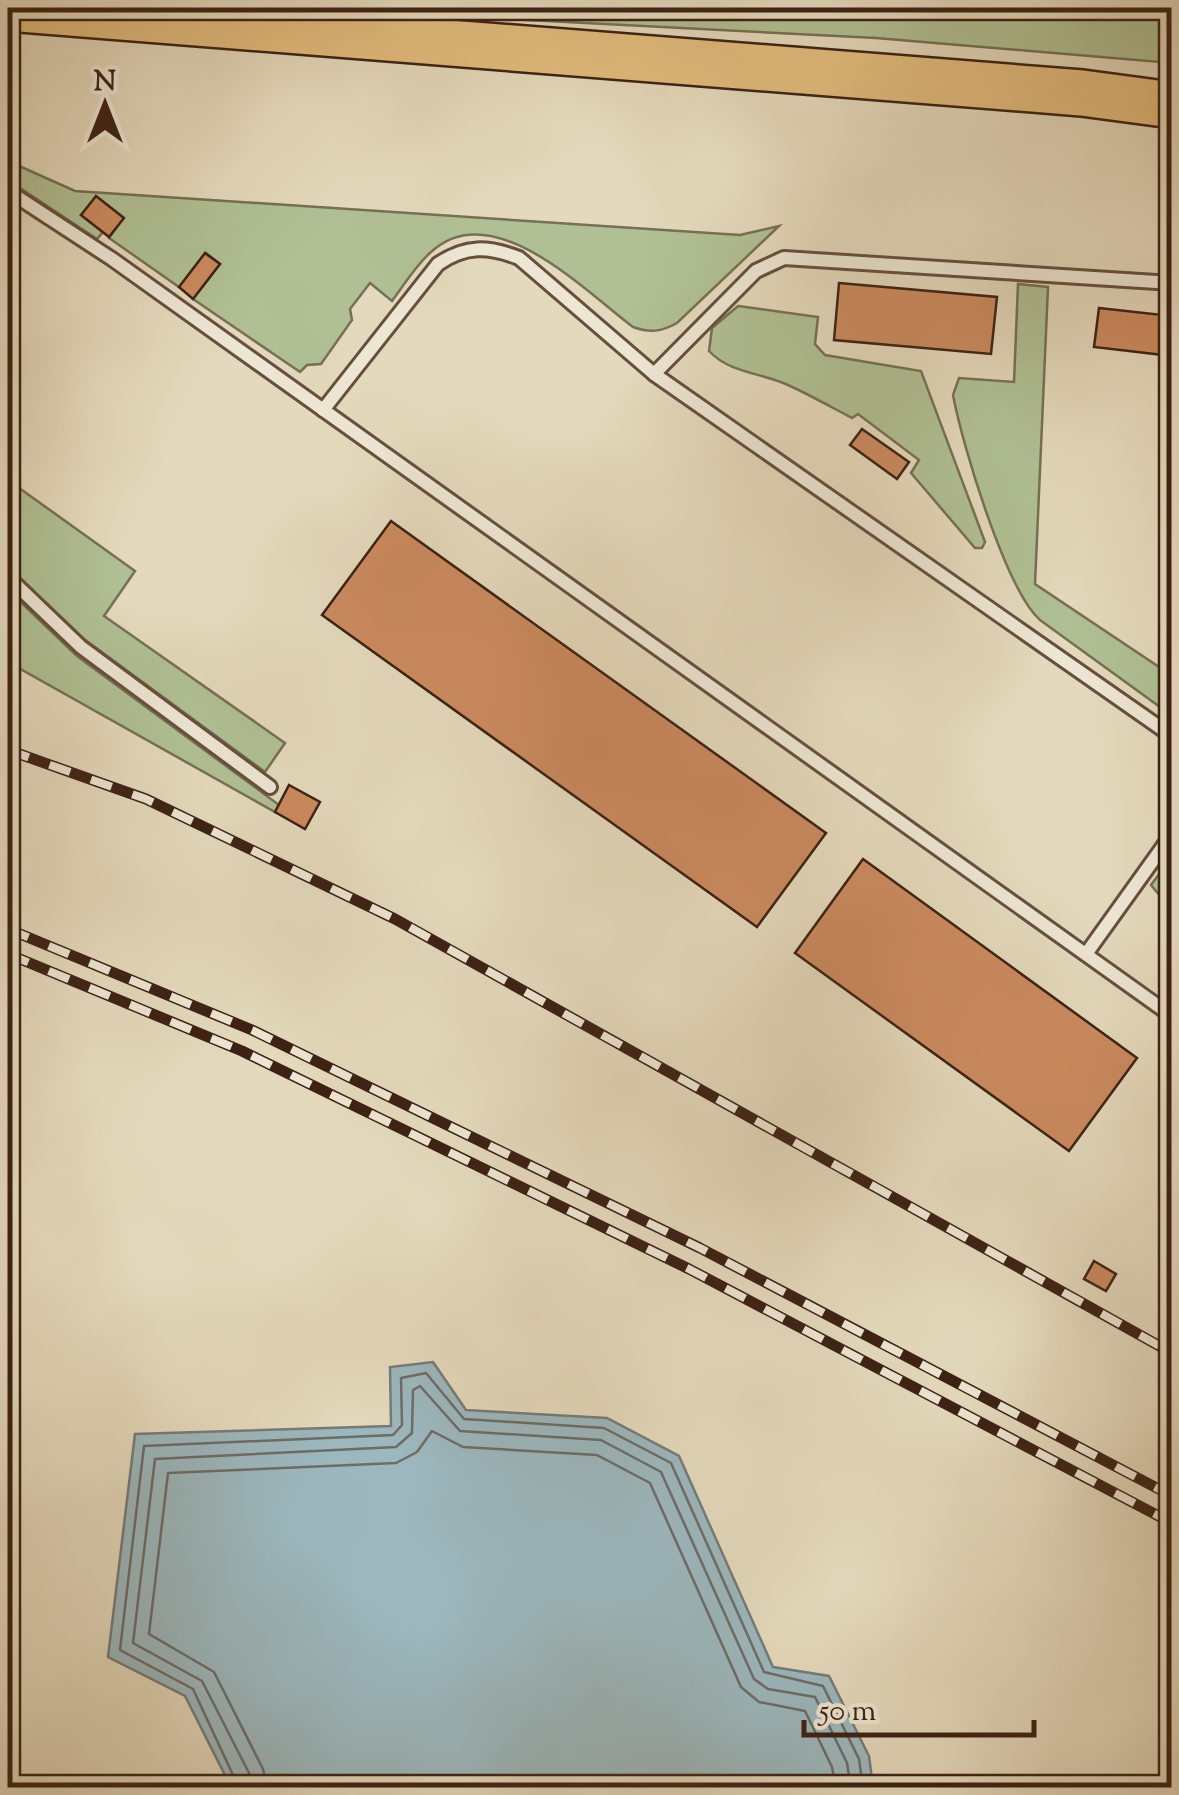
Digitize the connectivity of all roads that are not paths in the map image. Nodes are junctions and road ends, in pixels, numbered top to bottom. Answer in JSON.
{"nodes":[{"id":1,"x":8,"y":8,"type":"edge"},
{"id":2,"x":1172,"y":105,"type":"edge"},
{"id":3,"x":8,"y":191,"type":"edge"},
{"id":4,"x":1172,"y":283,"type":"edge"},
{"id":5,"x":654,"y":374,"type":"junction"},
{"id":6,"x":323,"y":410,"type":"junction"},
{"id":7,"x":8,"y":577,"type":"edge"},
{"id":8,"x":1172,"y":736,"type":"edge"},
{"id":9,"x":270,"y":787,"type":"dead end"},
{"id":10,"x":1172,"y":834,"type":"edge"},
{"id":11,"x":1086,"y":954,"type":"junction"},
{"id":12,"x":1172,"y":1016,"type":"edge"}],
"edges":[{"from":1,"to":2,"type":"highway"},
{"from":3,"to":6,"type":"lane"},
{"from":4,"to":5,"type":"lane"},
{"from":5,"to":6,"type":"lane"},
{"from":5,"to":8,"type":"lane"},
{"from":6,"to":11,"type":"lane"},
{"from":7,"to":9,"type":"lane"},
{"from":10,"to":11,"type":"lane"},
{"from":11,"to":12,"type":"lane"}]}
